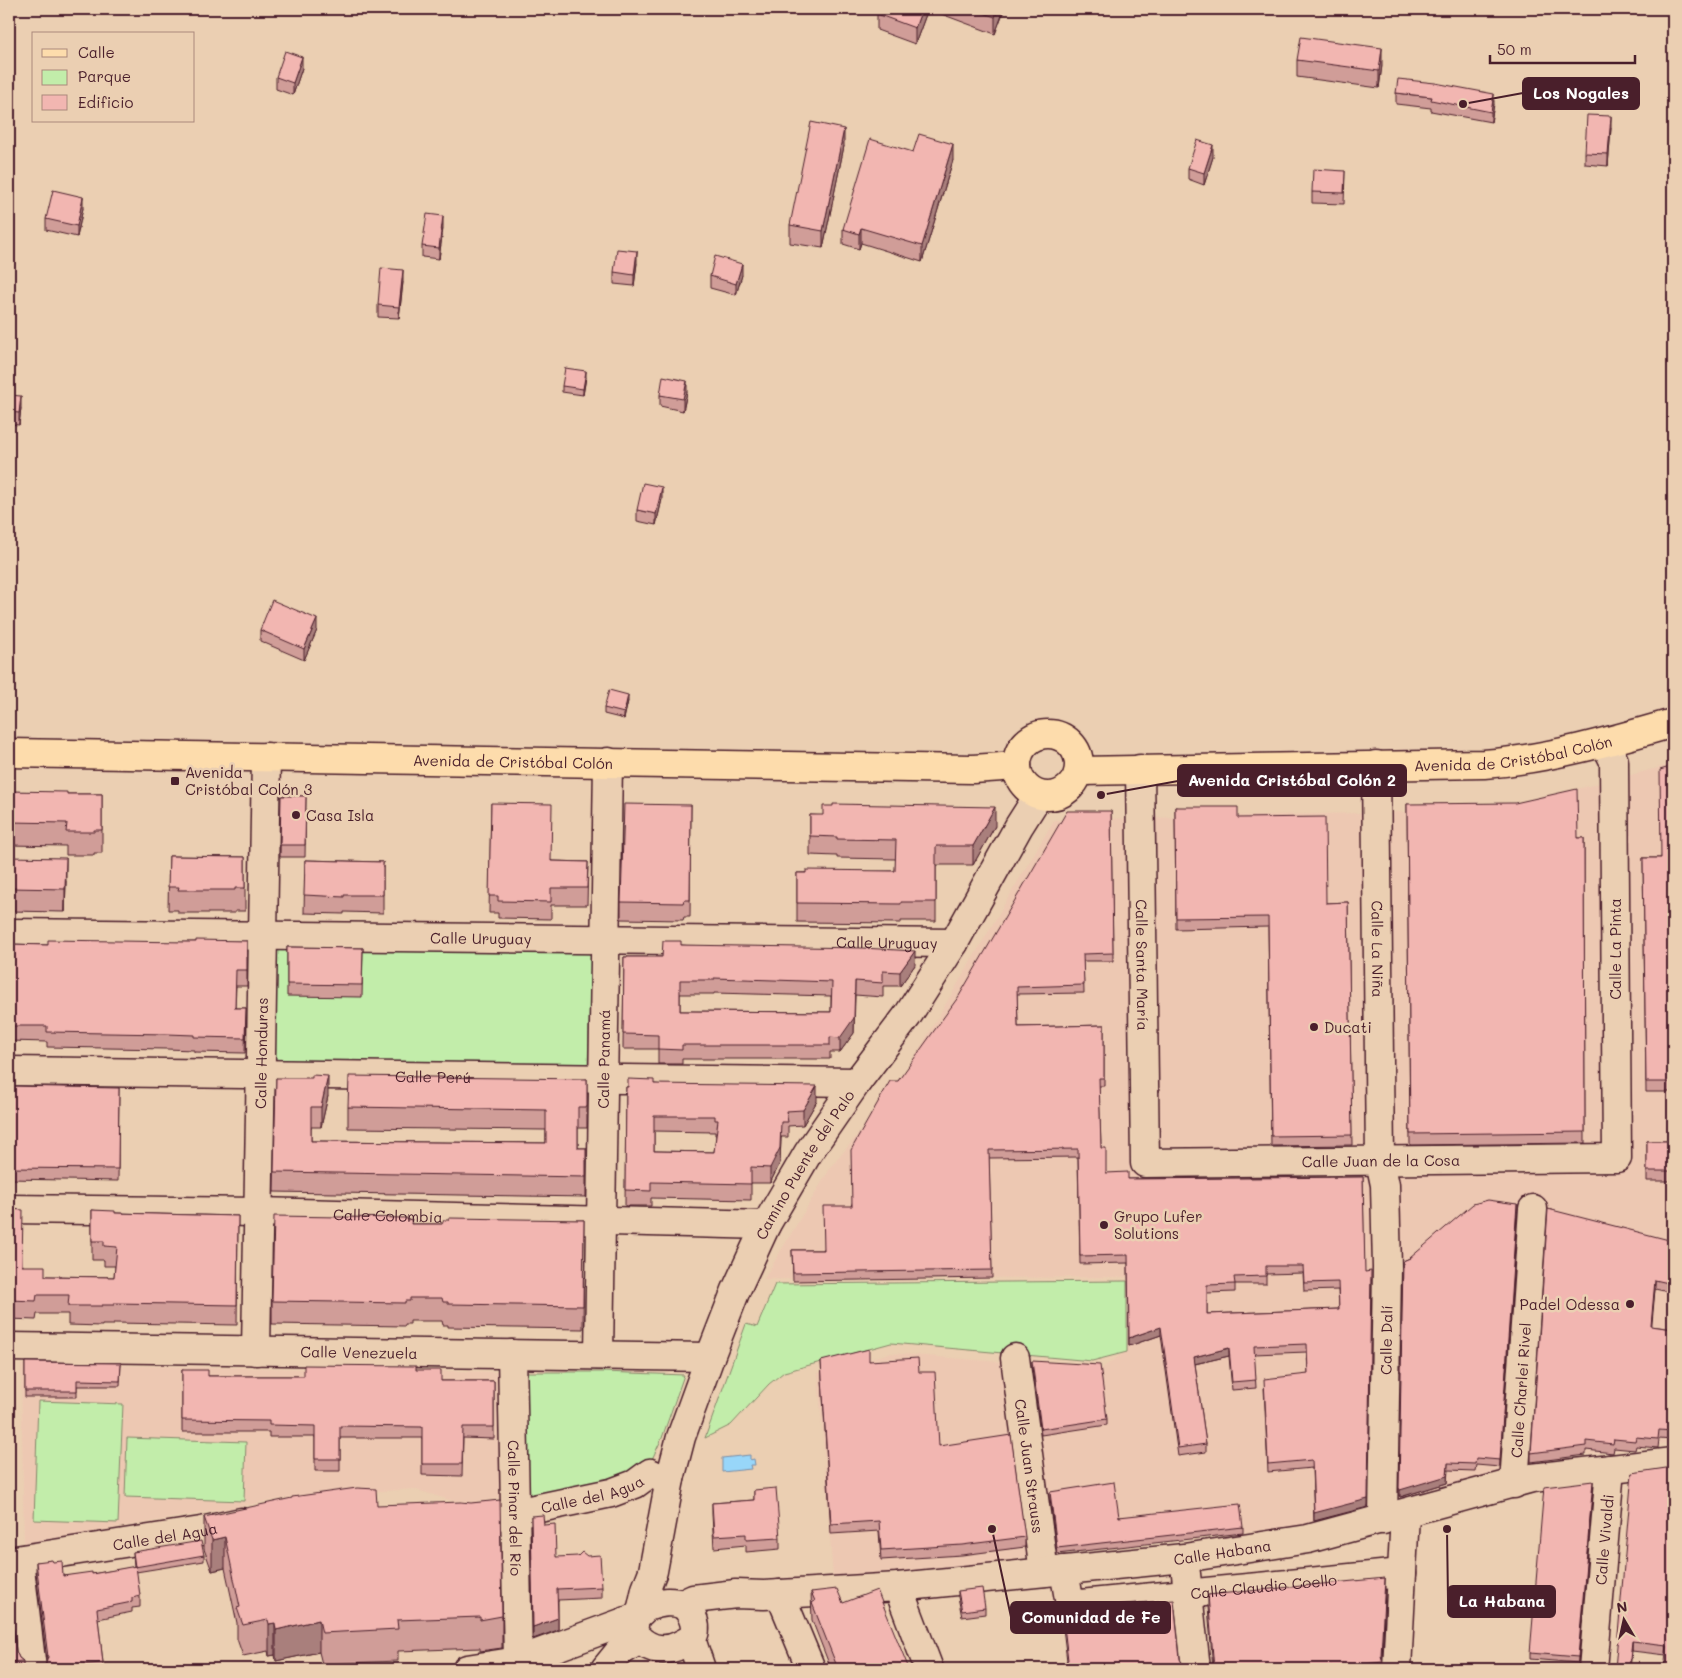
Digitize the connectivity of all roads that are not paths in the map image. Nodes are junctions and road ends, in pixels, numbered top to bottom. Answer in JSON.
{"nodes":[{"id":1,"x":1673,"y":723,"type":"edge"},
{"id":2,"x":1605,"y":743,"type":"junction"},
{"id":3,"x":9,"y":754,"type":"edge"},
{"id":4,"x":266,"y":757,"type":"junction"},
{"id":5,"x":608,"y":762,"type":"junction"},
{"id":6,"x":1376,"y":765,"type":"junction"},
{"id":7,"x":1017,"y":766,"type":"junction"},
{"id":8,"x":1140,"y":769,"type":"junction"},
{"id":9,"x":1080,"y":771,"type":"junction"},
{"id":10,"x":1038,"y":796,"type":"junction"},
{"id":11,"x":9,"y":933,"type":"edge"},
{"id":12,"x":262,"y":936,"type":"junction"},
{"id":13,"x":605,"y":939,"type":"junction"},
{"id":14,"x":954,"y":943,"type":"junction"},
{"id":15,"x":9,"y":1071,"type":"edge"},
{"id":16,"x":260,"y":1074,"type":"junction"},
{"id":17,"x":603,"y":1079,"type":"junction"},
{"id":18,"x":857,"y":1082,"type":"junction"},
{"id":19,"x":1617,"y":1158,"type":"joint"},
{"id":20,"x":1380,"y":1161,"type":"junction"},
{"id":21,"x":1145,"y":1163,"type":"joint"},
{"id":22,"x":1533,"y":1208,"type":"dead end"},
{"id":23,"x":9,"y":1209,"type":"edge"},
{"id":24,"x":258,"y":1212,"type":"junction"},
{"id":25,"x":601,"y":1221,"type":"junction"},
{"id":26,"x":766,"y":1225,"type":"junction"},
{"id":27,"x":9,"y":1347,"type":"edge"},
{"id":28,"x":256,"y":1350,"type":"junction"},
{"id":29,"x":512,"y":1354,"type":"junction"},
{"id":30,"x":599,"y":1356,"type":"junction"},
{"id":31,"x":710,"y":1357,"type":"junction"},
{"id":32,"x":1015,"y":1358,"type":"dead end"},
{"id":33,"x":1673,"y":1462,"type":"edge"},
{"id":34,"x":1610,"y":1470,"type":"junction"},
{"id":35,"x":670,"y":1479,"type":"junction"},
{"id":36,"x":1514,"y":1484,"type":"junction"},
{"id":37,"x":442,"y":1513,"type":"edge"},
{"id":38,"x":515,"y":1514,"type":"junction"},
{"id":39,"x":267,"y":1517,"type":"edge"},
{"id":40,"x":1394,"y":1517,"type":"junction"},
{"id":41,"x":1184,"y":1558,"type":"junction"},
{"id":42,"x":14,"y":1561,"type":"edge"},
{"id":43,"x":1054,"y":1571,"type":"junction"},
{"id":44,"x":653,"y":1572,"type":"junction"},
{"id":45,"x":1402,"y":1573,"type":"junction"},
{"id":46,"x":898,"y":1587,"type":"junction"},
{"id":47,"x":1188,"y":1592,"type":"junction"},
{"id":48,"x":772,"y":1595,"type":"junction"},
{"id":49,"x":675,"y":1603,"type":"junction"},
{"id":50,"x":639,"y":1623,"type":"junction"},
{"id":51,"x":693,"y":1634,"type":"junction"},
{"id":52,"x":518,"y":1661,"type":"junction"},
{"id":53,"x":32,"y":1669,"type":"edge"},
{"id":54,"x":467,"y":1669,"type":"edge"},
{"id":55,"x":605,"y":1669,"type":"edge"},
{"id":56,"x":701,"y":1669,"type":"edge"},
{"id":57,"x":810,"y":1669,"type":"edge"},
{"id":58,"x":929,"y":1669,"type":"edge"},
{"id":59,"x":1196,"y":1669,"type":"edge"},
{"id":60,"x":1396,"y":1669,"type":"edge"},
{"id":61,"x":1593,"y":1669,"type":"edge"}],
"edges":[{"from":1,"to":2,"type":"main road","name":"Avenida de Cristóbal Colón"},
{"from":2,"to":6,"type":"main road","name":"Avenida de Cristóbal Colón"},
{"from":2,"to":19,"type":"street","name":"Calle La Pinta"},
{"from":3,"to":4,"type":"main road","name":"Avenida de Cristóbal Colón"},
{"from":4,"to":5,"type":"main road","name":"Avenida de Cristóbal Colón"},
{"from":4,"to":12,"type":"street","name":"Calle Honduras"},
{"from":5,"to":7,"type":"main road","name":"Avenida de Cristóbal Colón"},
{"from":5,"to":13,"type":"street","name":"Calle Panamá"},
{"from":6,"to":8,"type":"main road","name":"Avenida de Cristóbal Colón"},
{"from":6,"to":20,"type":"street","name":"Calle La Niña"},
{"from":7,"to":9,"type":"main road"},
{"from":7,"to":10,"type":"main road"},
{"from":8,"to":9,"type":"main road","name":"Avenida de Cristóbal Colón"},
{"from":8,"to":21,"type":"street","name":"Calle Santa María"},
{"from":9,"to":10,"type":"main road"},
{"from":10,"to":14,"type":"street","name":"Camino Puente del Palo"},
{"from":11,"to":12,"type":"street","name":"Calle Uruguay"},
{"from":12,"to":13,"type":"street","name":"Calle Uruguay"},
{"from":12,"to":16,"type":"street","name":"Calle Honduras"},
{"from":13,"to":14,"type":"street","name":"Calle Uruguay"},
{"from":13,"to":17,"type":"street","name":"Calle Panamá"},
{"from":14,"to":18,"type":"street","name":"Camino Puente del Palo"},
{"from":15,"to":16,"type":"street","name":"Calle Perú"},
{"from":16,"to":17,"type":"street","name":"Calle Perú"},
{"from":16,"to":24,"type":"street","name":"Calle Honduras"},
{"from":17,"to":18,"type":"street","name":"Calle Perú"},
{"from":17,"to":25,"type":"street","name":"Calle Panamá"},
{"from":18,"to":26,"type":"street","name":"Camino Puente del Palo"},
{"from":19,"to":20,"type":"street","name":"Calle Juan de la Cosa"},
{"from":20,"to":21,"type":"street","name":"Calle Juan de la Cosa"},
{"from":20,"to":40,"type":"street","name":"Calle Dalí"},
{"from":22,"to":36,"type":"street","name":"Calle Charlei Rivel"},
{"from":23,"to":24,"type":"street","name":"Calle Colombia"},
{"from":24,"to":25,"type":"street","name":"Calle Colombia"},
{"from":24,"to":28,"type":"street","name":"Calle Honduras"},
{"from":25,"to":26,"type":"street","name":"Calle Colombia"},
{"from":25,"to":30,"type":"street","name":"Calle Panamá"},
{"from":26,"to":31,"type":"street","name":"Camino Puente del Palo"},
{"from":27,"to":28,"type":"street","name":"Calle Venezuela"},
{"from":28,"to":29,"type":"street","name":"Calle Venezuela"},
{"from":29,"to":30,"type":"street","name":"Calle Venezuela"},
{"from":29,"to":38,"type":"street","name":"Calle Pinar del Río"},
{"from":30,"to":31,"type":"street","name":"Calle Venezuela"},
{"from":31,"to":35,"type":"street","name":"Camino Puente del Palo"},
{"from":32,"to":43,"type":"street","name":"Calle Juan Strauss"},
{"from":33,"to":34,"type":"street","name":"Calle Habana"},
{"from":34,"to":36,"type":"street","name":"Calle Habana"},
{"from":34,"to":61,"type":"street","name":"Calle Vivaldi"},
{"from":35,"to":38,"type":"street","name":"Calle del Agua"},
{"from":35,"to":44,"type":"street","name":"Camino Puente del Palo"},
{"from":36,"to":40,"type":"street","name":"Calle Habana"},
{"from":37,"to":38,"type":"street","name":"Calle del Agua"},
{"from":38,"to":52,"type":"street","name":"Calle Pinar del Río"},
{"from":39,"to":42,"type":"street","name":"Calle del Agua"},
{"from":40,"to":41,"type":"street","name":"Calle Habana"},
{"from":40,"to":45,"type":"street","name":"Calle Dalí"},
{"from":41,"to":43,"type":"street","name":"Calle Habana"},
{"from":41,"to":47,"type":"street"},
{"from":42,"to":53,"type":"street"},
{"from":43,"to":46,"type":"street","name":"Calle Habana"},
{"from":43,"to":47,"type":"street","name":"Calle Claudio Coello"},
{"from":44,"to":49,"type":"street"},
{"from":44,"to":50,"type":"street","name":"Camino Puente del Palo"},
{"from":45,"to":47,"type":"street","name":"Calle Claudio Coello"},
{"from":45,"to":60,"type":"street","name":"Calle Dalí"},
{"from":46,"to":48,"type":"street","name":"Calle Habana"},
{"from":46,"to":58,"type":"street"},
{"from":47,"to":59,"type":"street"},
{"from":48,"to":49,"type":"street","name":"Calle Habana"},
{"from":48,"to":51,"type":"street","name":"Calle Habana"},
{"from":48,"to":57,"type":"street"},
{"from":49,"to":50,"type":"street"},
{"from":49,"to":51,"type":"street"},
{"from":50,"to":51,"type":"street"},
{"from":50,"to":52,"type":"street"},
{"from":50,"to":55,"type":"street"},
{"from":51,"to":56,"type":"street"},
{"from":52,"to":54,"type":"street"}]}
